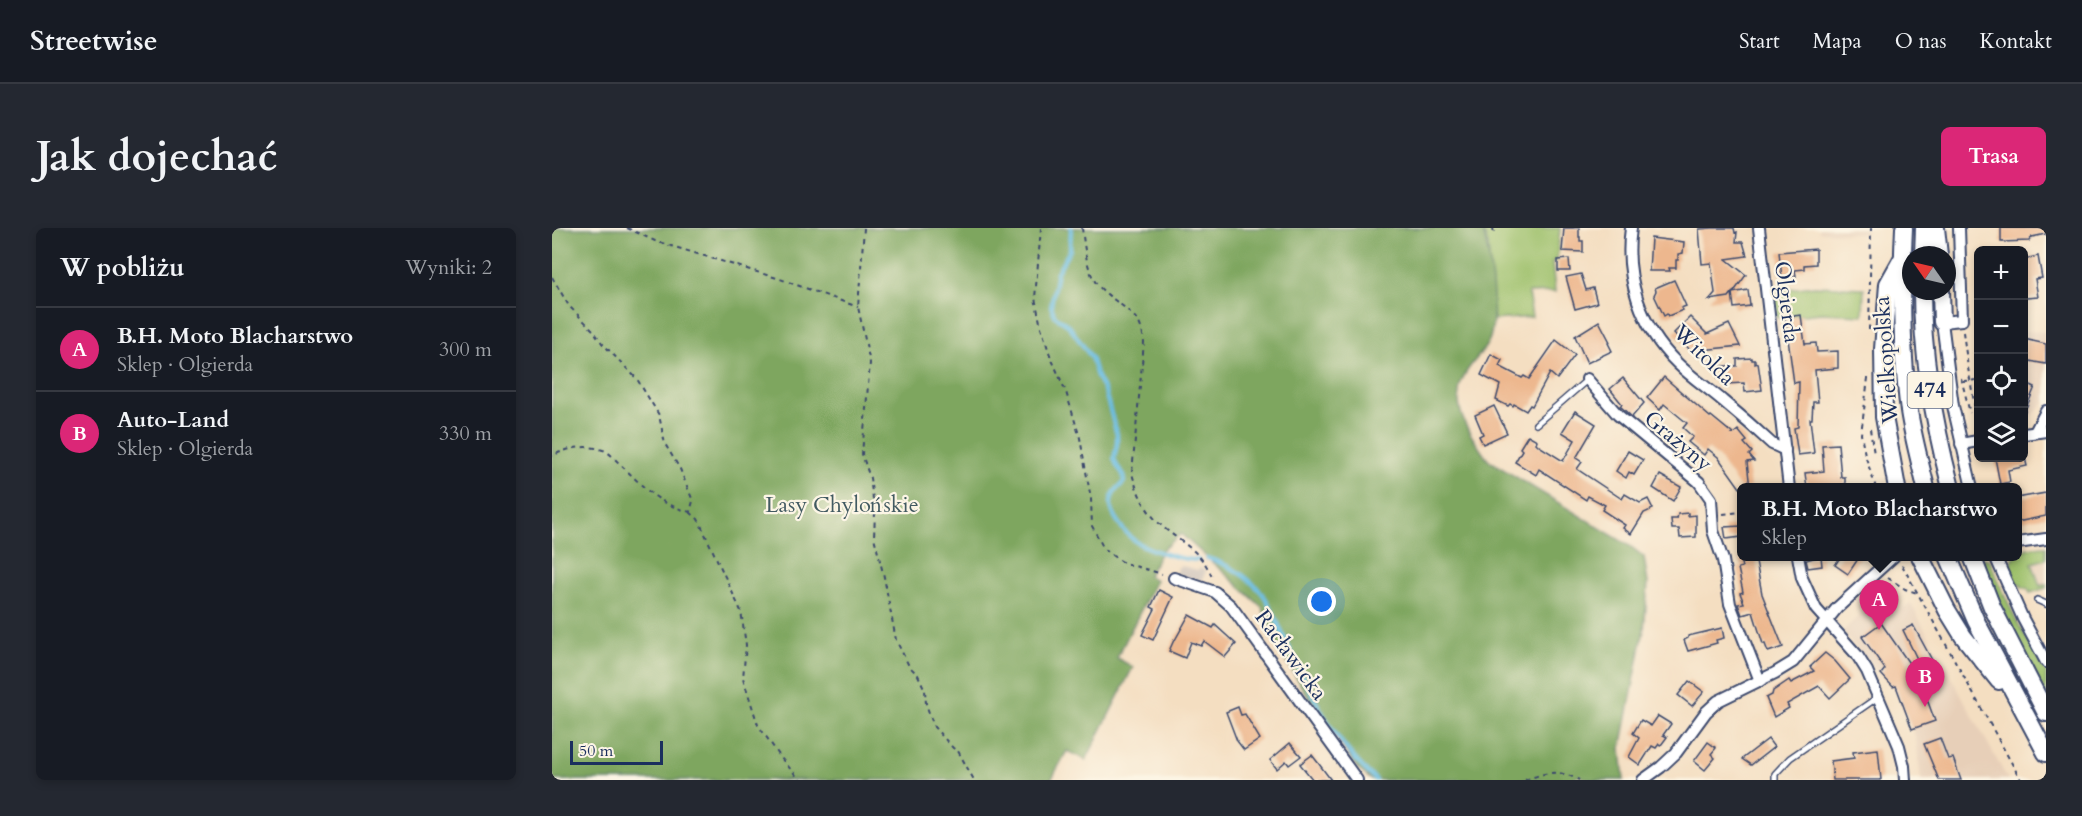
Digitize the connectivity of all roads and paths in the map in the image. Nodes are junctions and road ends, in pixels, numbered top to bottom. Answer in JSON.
{"nodes":[{"id":1,"x":627,"y":228,"type":"edge"},
{"id":2,"x":864,"y":228,"type":"edge"},
{"id":3,"x":1041,"y":228,"type":"edge"},
{"id":4,"x":1082,"y":228,"type":"edge"},
{"id":5,"x":1493,"y":228,"type":"edge"},
{"id":6,"x":1631,"y":228,"type":"edge"},
{"id":7,"x":1759,"y":228,"type":"edge"},
{"id":8,"x":1871,"y":228,"type":"edge"},
{"id":9,"x":1904,"y":228,"type":"edge"},
{"id":10,"x":1924,"y":228,"type":"edge"},
{"id":11,"x":1936,"y":228,"type":"edge"},
{"id":12,"x":1959,"y":228,"type":"edge"},
{"id":13,"x":1494,"y":235,"type":"dead end"},
{"id":14,"x":1903,"y":246,"type":"edge"},
{"id":15,"x":1923,"y":246,"type":"edge"},
{"id":16,"x":1938,"y":246,"type":"edge"},
{"id":17,"x":1902,"y":260,"type":"edge"},
{"id":18,"x":552,"y":277,"type":"edge"},
{"id":19,"x":1904,"y":300,"type":"edge"},
{"id":20,"x":1922,"y":300,"type":"edge"},
{"id":21,"x":1941,"y":300,"type":"edge"},
{"id":22,"x":858,"y":307,"type":"junction"},
{"id":23,"x":1962,"y":320,"type":"junction"},
{"id":24,"x":1942,"y":322,"type":"junction"},
{"id":25,"x":1869,"y":335,"type":"dead end"},
{"id":26,"x":1869,"y":370,"type":"dead end"},
{"id":27,"x":1587,"y":380,"type":"joint"},
{"id":28,"x":1970,"y":380,"type":"junction"},
{"id":29,"x":1974,"y":380,"type":"edge"},
{"id":30,"x":1975,"y":408,"type":"edge"},
{"id":31,"x":2046,"y":411,"type":"edge"},
{"id":32,"x":1970,"y":413,"type":"dead end"},
{"id":33,"x":1536,"y":424,"type":"dead end"},
{"id":34,"x":1870,"y":429,"type":"dead end"},
{"id":35,"x":2035,"y":432,"type":"edge"},
{"id":36,"x":1974,"y":442,"type":"edge"},
{"id":37,"x":1961,"y":444,"type":"junction"},
{"id":38,"x":1785,"y":450,"type":"junction"},
{"id":39,"x":1874,"y":454,"type":"dead end"},
{"id":40,"x":552,"y":456,"type":"edge"},
{"id":41,"x":1788,"y":483,"type":"edge"},
{"id":42,"x":1874,"y":483,"type":"edge"},
{"id":43,"x":1896,"y":483,"type":"edge"},
{"id":44,"x":1925,"y":483,"type":"edge"},
{"id":45,"x":1950,"y":483,"type":"edge"},
{"id":46,"x":1971,"y":483,"type":"edge"},
{"id":47,"x":690,"y":512,"type":"junction"},
{"id":48,"x":1737,"y":512,"type":"edge"},
{"id":49,"x":1712,"y":515,"type":"junction"},
{"id":50,"x":2046,"y":539,"type":"edge"},
{"id":51,"x":2022,"y":542,"type":"edge"},
{"id":52,"x":1799,"y":561,"type":"edge"},
{"id":53,"x":1895,"y":561,"type":"edge"},
{"id":54,"x":1898,"y":561,"type":"edge"},
{"id":55,"x":1922,"y":561,"type":"edge"},
{"id":56,"x":1953,"y":561,"type":"edge"},
{"id":57,"x":1974,"y":561,"type":"edge"},
{"id":58,"x":1997,"y":561,"type":"edge"},
{"id":59,"x":1875,"y":574,"type":"junction"},
{"id":60,"x":1174,"y":578,"type":"joint"},
{"id":61,"x":1215,"y":592,"type":"junction"},
{"id":62,"x":1917,"y":593,"type":"junction"},
{"id":63,"x":2046,"y":597,"type":"edge"},
{"id":64,"x":2046,"y":604,"type":"edge"},
{"id":65,"x":1826,"y":620,"type":"junction"},
{"id":66,"x":2046,"y":662,"type":"edge"},
{"id":67,"x":1760,"y":681,"type":"junction"},
{"id":68,"x":1878,"y":697,"type":"junction"},
{"id":69,"x":2023,"y":710,"type":"junction"},
{"id":70,"x":2046,"y":713,"type":"edge"},
{"id":71,"x":2046,"y":753,"type":"edge"},
{"id":72,"x":800,"y":780,"type":"edge"},
{"id":73,"x":974,"y":780,"type":"edge"},
{"id":74,"x":1357,"y":780,"type":"edge"},
{"id":75,"x":1526,"y":780,"type":"edge"},
{"id":76,"x":1579,"y":780,"type":"edge"},
{"id":77,"x":1644,"y":780,"type":"edge"},
{"id":78,"x":1775,"y":780,"type":"edge"},
{"id":79,"x":1905,"y":780,"type":"edge"},
{"id":80,"x":2020,"y":780,"type":"edge"}],
"edges":[{"from":1,"to":22,"type":"path"},
{"from":2,"to":22,"type":"path"},
{"from":3,"to":60,"type":"path"},
{"from":4,"to":61,"type":"path"},
{"from":5,"to":13,"type":"path"},
{"from":6,"to":38,"type":"street","name":"Witolda"},
{"from":7,"to":38,"type":"street","name":"Olgierda"},
{"from":8,"to":25,"type":"path"},
{"from":9,"to":14,"type":"main road","name":"Wielkopolska","number":"474"},
{"from":10,"to":15,"type":"main road"},
{"from":11,"to":16,"type":"main road"},
{"from":12,"to":23,"type":"street"},
{"from":17,"to":43,"type":"main road"},
{"from":18,"to":47,"type":"path"},
{"from":19,"to":44,"type":"main road","name":"Wielkopolska","number":"474"},
{"from":20,"to":45,"type":"main road","name":"Wielkopolska","number":"474"},
{"from":21,"to":24,"type":"main road"},
{"from":22,"to":73,"type":"path"},
{"from":23,"to":24,"type":"street"},
{"from":23,"to":28,"type":"path"},
{"from":24,"to":37,"type":"street"},
{"from":26,"to":42,"type":"path"},
{"from":27,"to":33,"type":"lane"},
{"from":27,"to":49,"type":"street","name":"Grażyny"},
{"from":28,"to":29,"type":"path"},
{"from":28,"to":30,"type":"path"},
{"from":28,"to":32,"type":"path"},
{"from":31,"to":35,"type":"street"},
{"from":34,"to":39,"type":"path"},
{"from":36,"to":37,"type":"street"},
{"from":37,"to":46,"type":"street"},
{"from":38,"to":41,"type":"street","name":"Olgierda"},
{"from":40,"to":47,"type":"path"},
{"from":47,"to":72,"type":"path"},
{"from":48,"to":49,"type":"path"},
{"from":49,"to":67,"type":"street","name":"Grażyny"},
{"from":50,"to":51,"type":"street"},
{"from":52,"to":65,"type":"street"},
{"from":53,"to":59,"type":"street"},
{"from":54,"to":62,"type":"path"},
{"from":55,"to":69,"type":"main road"},
{"from":56,"to":69,"type":"main road"},
{"from":57,"to":70,"type":"main road"},
{"from":58,"to":66,"type":"street"},
{"from":59,"to":62,"type":"path"},
{"from":59,"to":65,"type":"street"},
{"from":60,"to":61,"type":"street","name":"Racławicka"},
{"from":61,"to":74,"type":"street","name":"Racławicka"},
{"from":62,"to":80,"type":"path"},
{"from":63,"to":64,"type":"lane"},
{"from":65,"to":67,"type":"street"},
{"from":65,"to":68,"type":"street"},
{"from":67,"to":77,"type":"street"},
{"from":68,"to":78,"type":"lane"},
{"from":68,"to":79,"type":"street"},
{"from":69,"to":71,"type":"main road"},
{"from":75,"to":76,"type":"path"}]}
